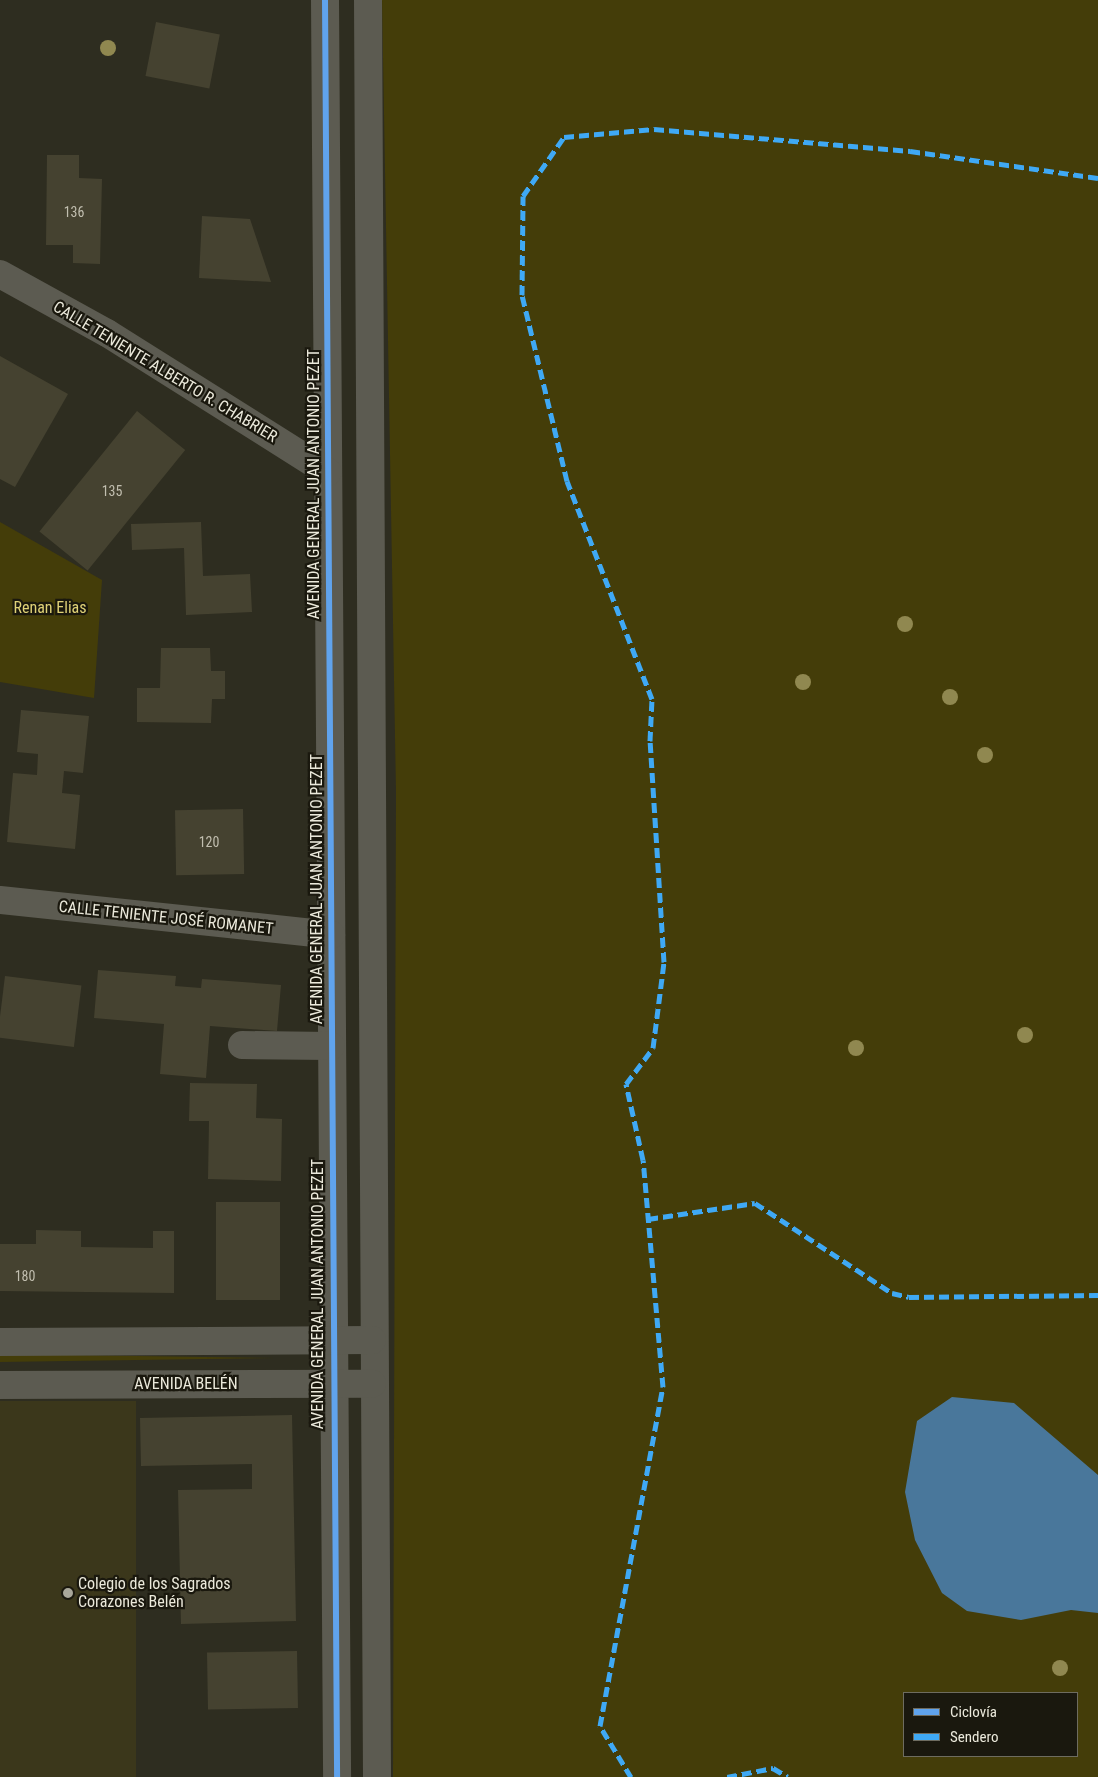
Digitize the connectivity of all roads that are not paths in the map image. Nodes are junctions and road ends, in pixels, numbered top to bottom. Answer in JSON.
{"nodes":[{"id":1,"x":325,"y":0,"type":"edge"},
{"id":2,"x":368,"y":0,"type":"edge"},
{"id":3,"x":0,"y":274,"type":"edge"},
{"id":4,"x":328,"y":472,"type":"junction"},
{"id":5,"x":0,"y":900,"type":"edge"},
{"id":6,"x":331,"y":935,"type":"junction"},
{"id":7,"x":242,"y":1045,"type":"dead end"},
{"id":8,"x":331,"y":1046,"type":"junction"},
{"id":9,"x":372,"y":1340,"type":"junction"},
{"id":10,"x":331,"y":1341,"type":"junction"},
{"id":11,"x":0,"y":1342,"type":"edge"},
{"id":12,"x":0,"y":1384,"type":"edge"},
{"id":13,"x":332,"y":1384,"type":"junction"},
{"id":14,"x":372,"y":1384,"type":"junction"},
{"id":15,"x":337,"y":1777,"type":"edge"},
{"id":16,"x":377,"y":1777,"type":"edge"}],
"edges":[{"from":1,"to":4,"type":"street","name":"AVENIDA GENERAL JUAN ANTONIO PEZET"},
{"from":2,"to":9,"type":"street"},
{"from":3,"to":4,"type":"street","name":"CALLE TENIENTE ALBERTO R. CHABRIER"},
{"from":4,"to":6,"type":"street","name":"AVENIDA GENERAL JUAN ANTONIO PEZET"},
{"from":5,"to":6,"type":"street","name":"CALLE TENIENTE JOSÉ ROMANET"},
{"from":6,"to":8,"type":"street","name":"AVENIDA GENERAL JUAN ANTONIO PEZET"},
{"from":7,"to":8,"type":"street"},
{"from":8,"to":10,"type":"street","name":"AVENIDA GENERAL JUAN ANTONIO PEZET"},
{"from":9,"to":10,"type":"street"},
{"from":9,"to":14,"type":"street"},
{"from":10,"to":11,"type":"street"},
{"from":10,"to":13,"type":"street","name":"AVENIDA GENERAL JUAN ANTONIO PEZET"},
{"from":12,"to":13,"type":"street","name":"AVENIDA BELÉN"},
{"from":13,"to":14,"type":"street","name":"AVENIDA BELÉN"},
{"from":13,"to":15,"type":"street","name":"AVENIDA GENERAL JUAN ANTONIO PEZET"},
{"from":14,"to":16,"type":"street"}]}
